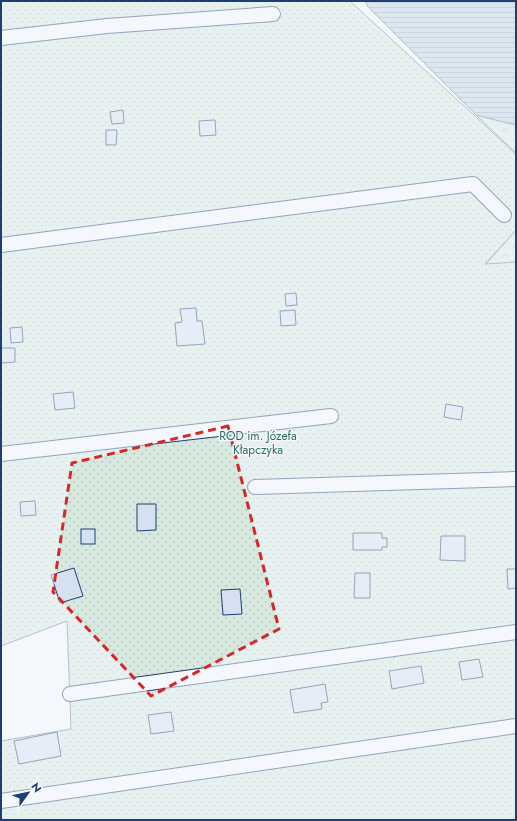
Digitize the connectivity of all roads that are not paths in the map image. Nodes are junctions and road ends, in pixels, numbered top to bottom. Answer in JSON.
{"nodes":[{"id":1,"x":273,"y":14,"type":"dead end"},
{"id":2,"x":1,"y":38,"type":"edge"},
{"id":3,"x":504,"y":215,"type":"dead end"},
{"id":4,"x":1,"y":244,"type":"edge"},
{"id":5,"x":330,"y":416,"type":"dead end"},
{"id":6,"x":1,"y":454,"type":"edge"},
{"id":7,"x":516,"y":479,"type":"edge"},
{"id":8,"x":255,"y":487,"type":"dead end"},
{"id":9,"x":516,"y":632,"type":"edge"},
{"id":10,"x":70,"y":694,"type":"dead end"},
{"id":11,"x":516,"y":726,"type":"edge"},
{"id":12,"x":1,"y":801,"type":"edge"}],
"edges":[{"from":1,"to":2,"type":"lane"},
{"from":3,"to":4,"type":"lane"},
{"from":5,"to":6,"type":"lane"},
{"from":7,"to":8,"type":"lane"},
{"from":9,"to":10,"type":"lane"},
{"from":11,"to":12,"type":"lane"}]}
